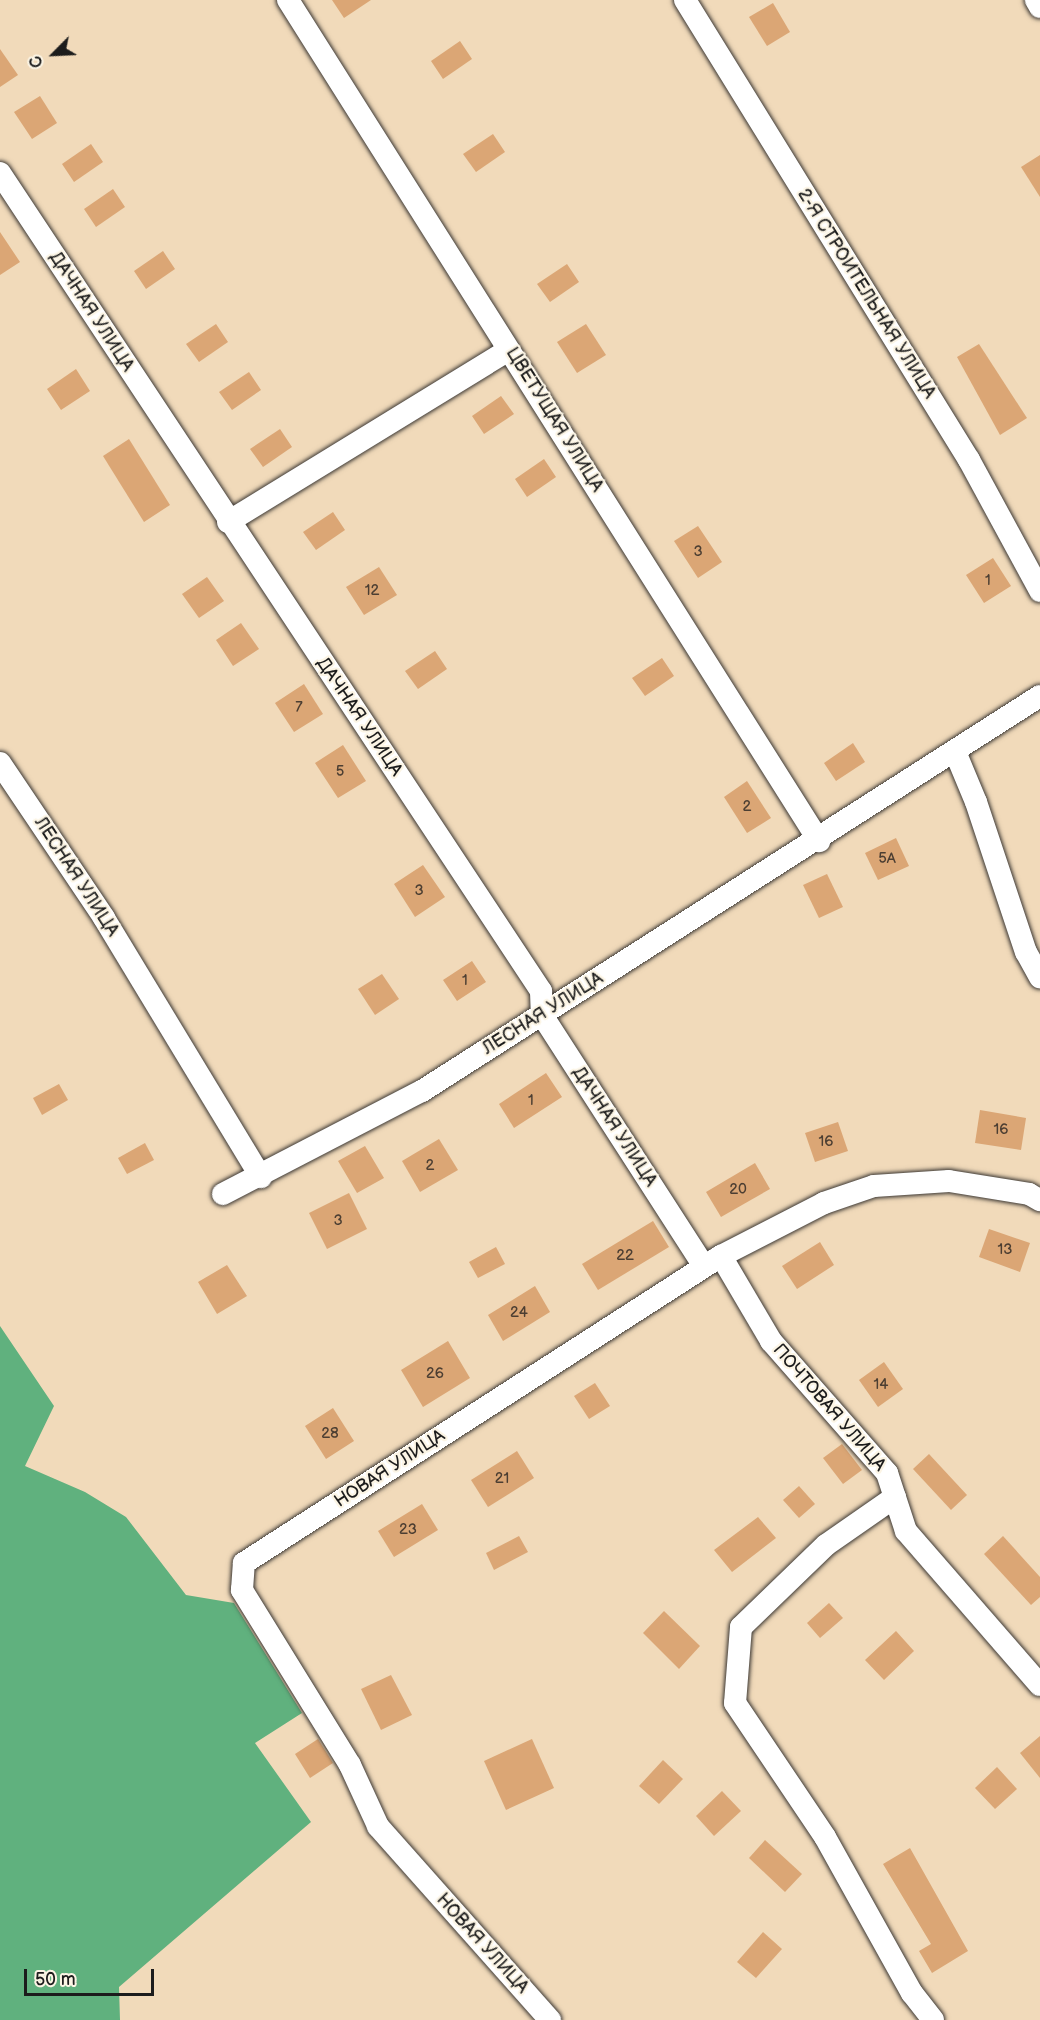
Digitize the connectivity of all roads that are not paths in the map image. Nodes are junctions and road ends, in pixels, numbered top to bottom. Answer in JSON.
{"nodes":[{"id":1,"x":288,"y":0,"type":"edge"},
{"id":2,"x":686,"y":0,"type":"edge"},
{"id":3,"x":1036,"y":0,"type":"edge"},
{"id":4,"x":1040,"y":7,"type":"edge"},
{"id":5,"x":0,"y":173,"type":"edge"},
{"id":6,"x":509,"y":350,"type":"junction"},
{"id":7,"x":228,"y":522,"type":"junction"},
{"id":8,"x":1040,"y":591,"type":"edge"},
{"id":9,"x":1040,"y":696,"type":"edge"},
{"id":10,"x":956,"y":754,"type":"junction"},
{"id":11,"x":0,"y":763,"type":"edge"},
{"id":12,"x":819,"y":841,"type":"junction"},
{"id":13,"x":1040,"y":977,"type":"edge"},
{"id":14,"x":542,"y":1015,"type":"junction"},
{"id":15,"x":261,"y":1177,"type":"junction"},
{"id":16,"x":223,"y":1194,"type":"dead end"},
{"id":17,"x":1040,"y":1200,"type":"edge"},
{"id":18,"x":712,"y":1261,"type":"junction"},
{"id":19,"x":895,"y":1497,"type":"junction"},
{"id":20,"x":1040,"y":1685,"type":"edge"},
{"id":21,"x":550,"y":2020,"type":"edge"},
{"id":22,"x":933,"y":2020,"type":"edge"}],
"edges":[{"from":1,"to":6,"type":"street","name":"ЦВЕТУЩАЯ УЛИЦА"},
{"from":2,"to":8,"type":"street","name":"2-Я СТРОИТЕЛЬНАЯ УЛИЦА"},
{"from":3,"to":4,"type":"street"},
{"from":5,"to":7,"type":"street","name":"ДАЧНАЯ УЛИЦА"},
{"from":6,"to":7,"type":"street"},
{"from":6,"to":12,"type":"street","name":"ЦВЕТУЩАЯ УЛИЦА"},
{"from":7,"to":14,"type":"street","name":"ДАЧНАЯ УЛИЦА"},
{"from":9,"to":10,"type":"street","name":"ЛЕСНАЯ УЛИЦА"},
{"from":10,"to":12,"type":"street","name":"ЛЕСНАЯ УЛИЦА"},
{"from":10,"to":13,"type":"street"},
{"from":11,"to":15,"type":"street","name":"ЛЕСНАЯ УЛИЦА"},
{"from":12,"to":14,"type":"street","name":"ЛЕСНАЯ УЛИЦА"},
{"from":14,"to":15,"type":"street","name":"ЛЕСНАЯ УЛИЦА"},
{"from":14,"to":18,"type":"street","name":"ДАЧНАЯ УЛИЦА"},
{"from":15,"to":16,"type":"street","name":"ЛЕСНАЯ УЛИЦА"},
{"from":17,"to":18,"type":"street","name":"НОВАЯ УЛИЦА"},
{"from":18,"to":19,"type":"street","name":"ПОЧТОВАЯ УЛИЦА"},
{"from":18,"to":21,"type":"street","name":"НОВАЯ УЛИЦА"},
{"from":19,"to":20,"type":"street","name":"ПОЧТОВАЯ УЛИЦА"},
{"from":19,"to":22,"type":"street"}]}
